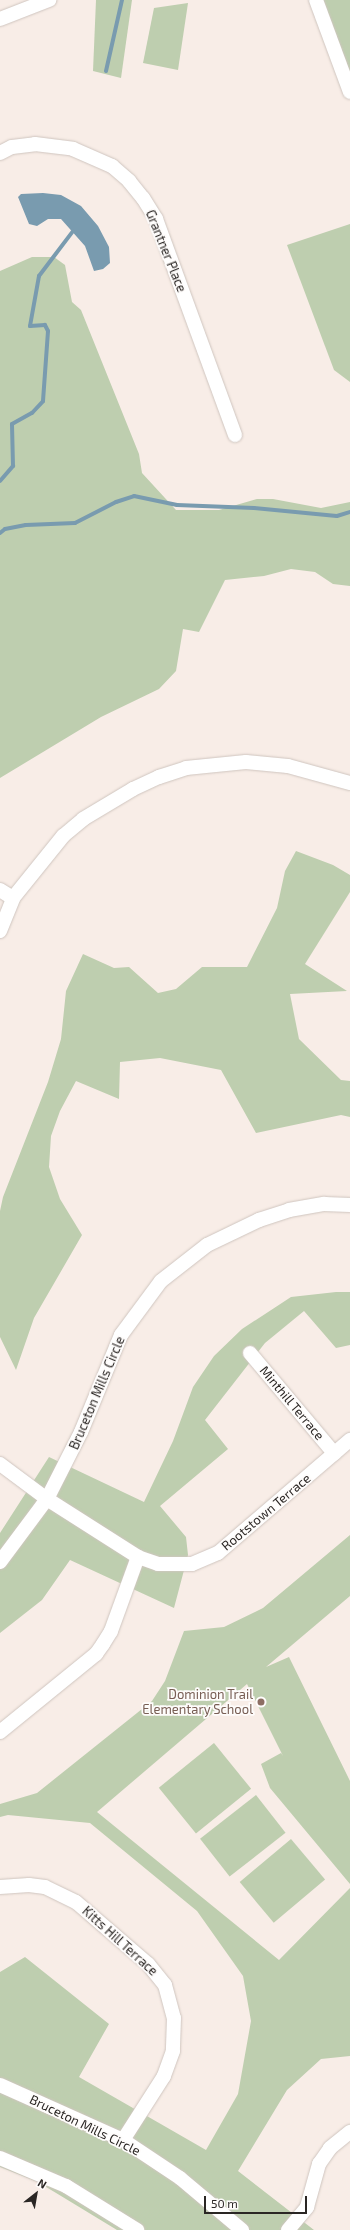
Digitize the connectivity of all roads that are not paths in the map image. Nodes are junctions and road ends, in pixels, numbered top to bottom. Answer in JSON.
{"nodes":[{"id":1,"x":49,"y":0,"type":"edge"},
{"id":2,"x":316,"y":0,"type":"edge"},
{"id":3,"x":0,"y":19,"type":"edge"},
{"id":4,"x":350,"y":92,"type":"edge"},
{"id":5,"x":0,"y":153,"type":"edge"},
{"id":6,"x":235,"y":434,"type":"dead end"},
{"id":7,"x":350,"y":783,"type":"edge"},
{"id":8,"x":0,"y":890,"type":"edge"},
{"id":9,"x":13,"y":898,"type":"junction"},
{"id":10,"x":0,"y":931,"type":"edge"},
{"id":11,"x":350,"y":1205,"type":"edge"},
{"id":12,"x":250,"y":1353,"type":"dead end"},
{"id":13,"x":350,"y":1440,"type":"edge"},
{"id":14,"x":334,"y":1453,"type":"junction"},
{"id":15,"x":0,"y":1464,"type":"edge"},
{"id":16,"x":47,"y":1499,"type":"junction"},
{"id":17,"x":138,"y":1557,"type":"junction"},
{"id":18,"x":0,"y":1562,"type":"edge"},
{"id":19,"x":0,"y":1732,"type":"edge"},
{"id":20,"x":0,"y":1887,"type":"edge"},
{"id":21,"x":0,"y":2085,"type":"edge"},
{"id":22,"x":350,"y":2132,"type":"edge"},
{"id":23,"x":123,"y":2140,"type":"junction"},
{"id":24,"x":0,"y":2158,"type":"edge"},
{"id":25,"x":136,"y":2230,"type":"edge"},
{"id":26,"x":242,"y":2230,"type":"edge"},
{"id":27,"x":288,"y":2230,"type":"edge"}],
"edges":[{"from":1,"to":3,"type":"street"},
{"from":2,"to":4,"type":"street"},
{"from":5,"to":6,"type":"street","name":"Grantner Place"},
{"from":7,"to":9,"type":"street"},
{"from":8,"to":9,"type":"street"},
{"from":9,"to":10,"type":"street"},
{"from":11,"to":16,"type":"street","name":"Bruceton Mills Circle"},
{"from":12,"to":14,"type":"street","name":"Minthill Terrace"},
{"from":13,"to":14,"type":"street","name":"Rootstown Terrace"},
{"from":14,"to":17,"type":"street","name":"Rootstown Terrace"},
{"from":15,"to":16,"type":"street","name":"Rootstown Terrace"},
{"from":16,"to":17,"type":"street","name":"Rootstown Terrace"},
{"from":16,"to":18,"type":"street","name":"Bruceton Mills Circle"},
{"from":17,"to":19,"type":"street"},
{"from":20,"to":23,"type":"street","name":"Kitts Hill Terrace"},
{"from":21,"to":23,"type":"street","name":"Bruceton Mills Circle"},
{"from":22,"to":27,"type":"street"},
{"from":23,"to":26,"type":"street","name":"Bruceton Mills Circle"},
{"from":24,"to":25,"type":"street"}]}
